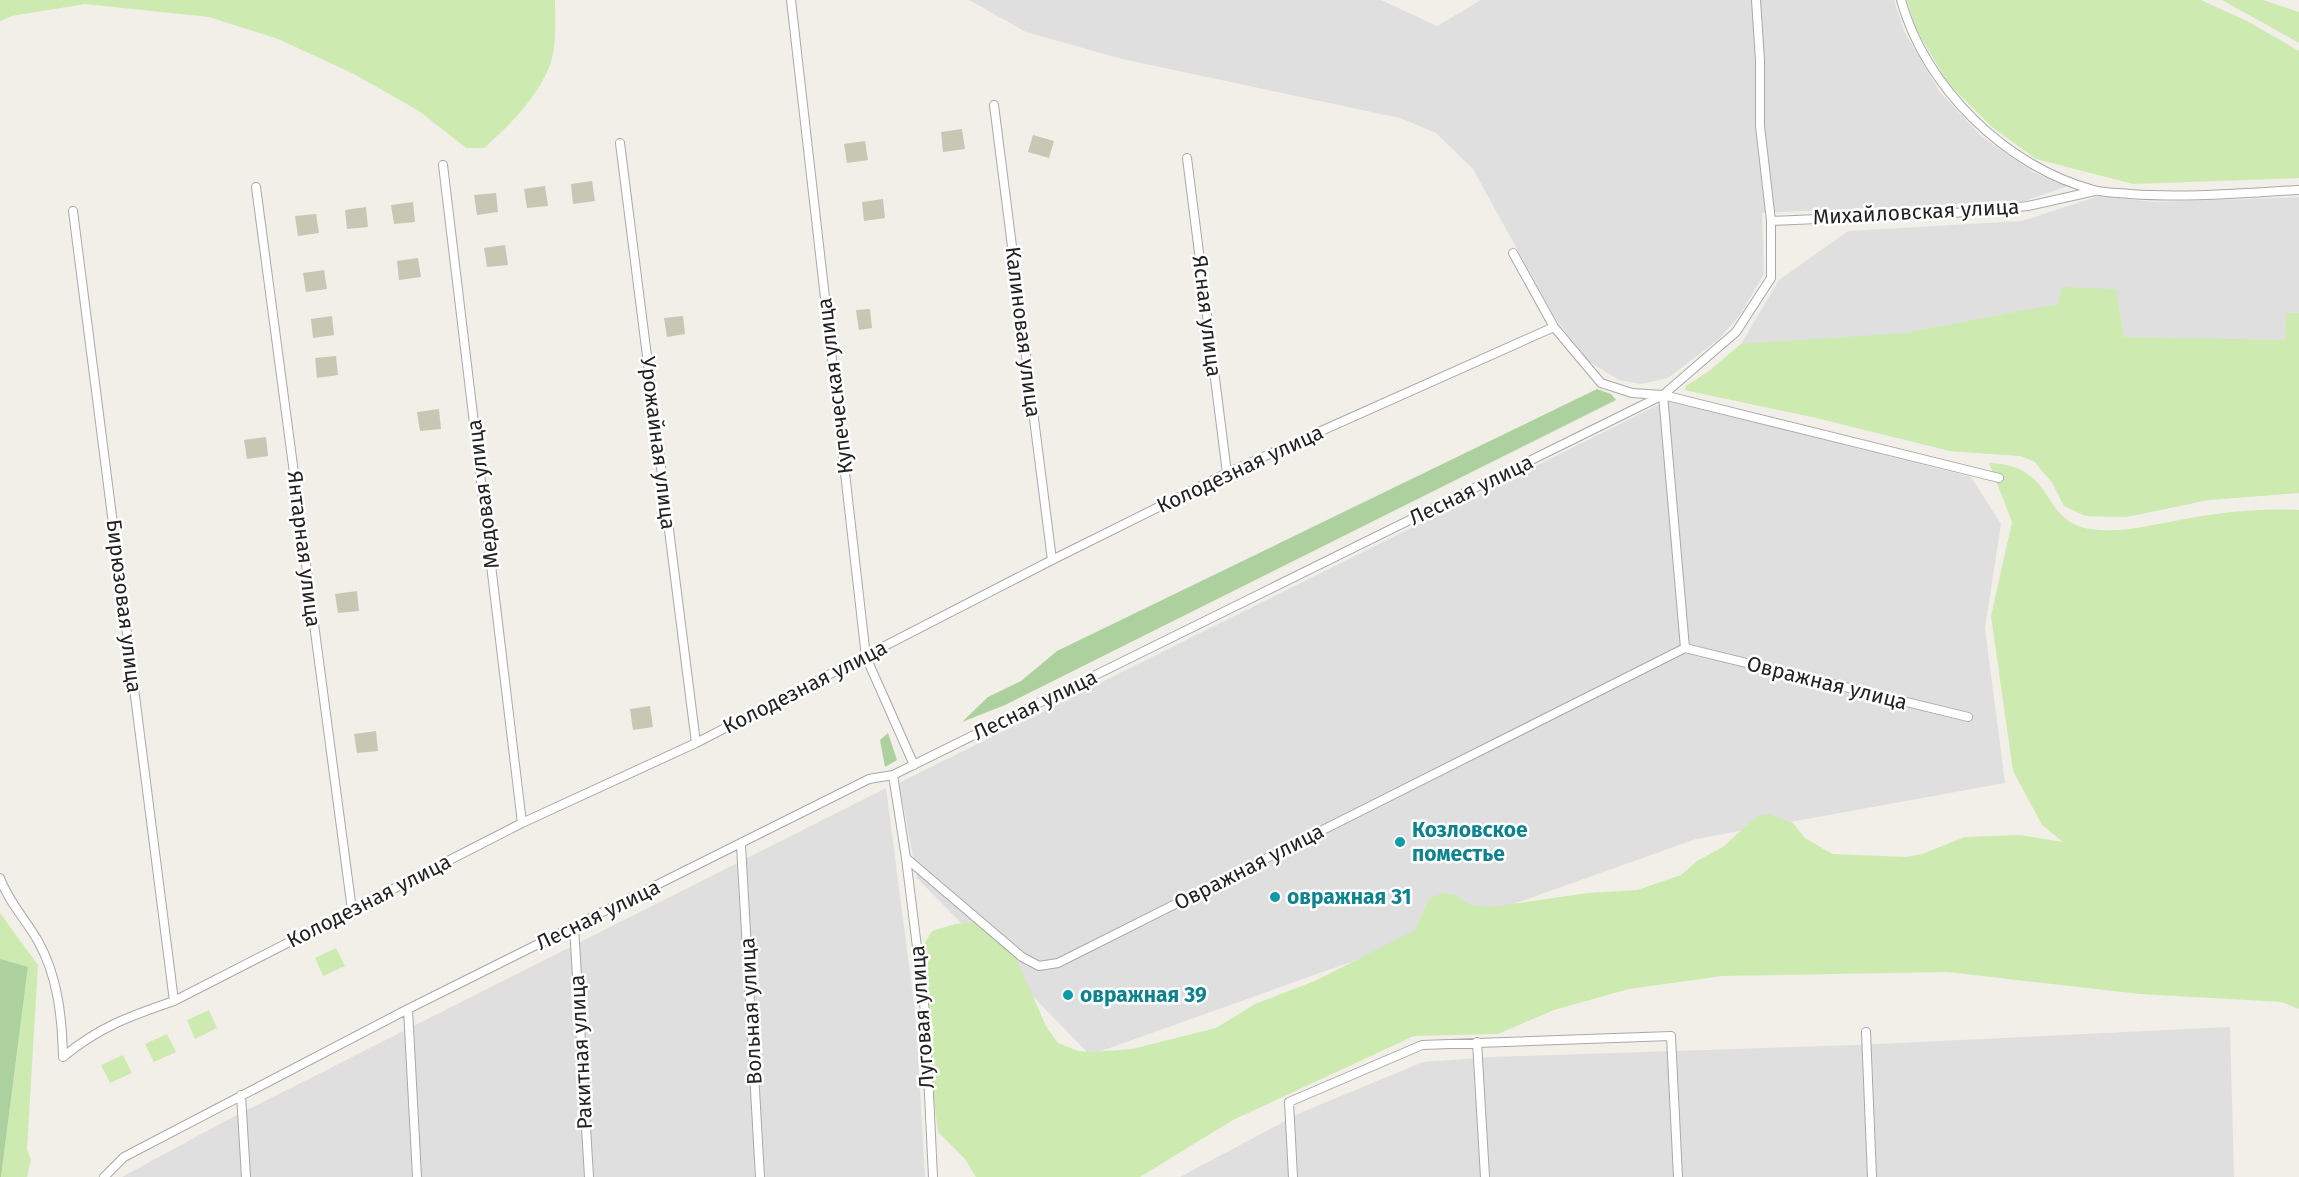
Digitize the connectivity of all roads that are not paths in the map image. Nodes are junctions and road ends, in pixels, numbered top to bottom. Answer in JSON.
{"nodes":[{"id":1,"x":791,"y":0,"type":"edge"},
{"id":2,"x":1756,"y":0,"type":"edge"},
{"id":3,"x":1901,"y":0,"type":"edge"},
{"id":4,"x":994,"y":105,"type":"dead end"},
{"id":5,"x":620,"y":143,"type":"dead end"},
{"id":6,"x":1186,"y":158,"type":"dead end"},
{"id":7,"x":443,"y":165,"type":"dead end"},
{"id":8,"x":256,"y":187,"type":"dead end"},
{"id":9,"x":2299,"y":190,"type":"edge"},
{"id":10,"x":2095,"y":191,"type":"junction"},
{"id":11,"x":73,"y":211,"type":"dead end"},
{"id":12,"x":1771,"y":221,"type":"junction"},
{"id":13,"x":1514,"y":253,"type":"dead end"},
{"id":14,"x":1554,"y":327,"type":"junction"},
{"id":15,"x":1663,"y":395,"type":"junction"},
{"id":16,"x":1227,"y":473,"type":"junction"},
{"id":17,"x":1999,"y":478,"type":"dead end"},
{"id":18,"x":1052,"y":560,"type":"junction"},
{"id":19,"x":1685,"y":648,"type":"junction"},
{"id":20,"x":866,"y":657,"type":"junction"},
{"id":21,"x":1968,"y":717,"type":"dead end"},
{"id":22,"x":696,"y":743,"type":"junction"},
{"id":23,"x":915,"y":765,"type":"junction"},
{"id":24,"x":893,"y":776,"type":"junction"},
{"id":25,"x":522,"y":823,"type":"junction"},
{"id":26,"x":741,"y":845,"type":"junction"},
{"id":27,"x":906,"y":858,"type":"junction"},
{"id":28,"x":0,"y":878,"type":"edge"},
{"id":29,"x":352,"y":910,"type":"junction"},
{"id":30,"x":574,"y":926,"type":"junction"},
{"id":31,"x":174,"y":1001,"type":"junction"},
{"id":32,"x":408,"y":1009,"type":"junction"},
{"id":33,"x":1866,"y":1032,"type":"dead end"},
{"id":34,"x":1477,"y":1042,"type":"junction"},
{"id":35,"x":241,"y":1095,"type":"junction"},
{"id":36,"x":104,"y":1177,"type":"edge"},
{"id":37,"x":246,"y":1177,"type":"edge"},
{"id":38,"x":417,"y":1177,"type":"edge"},
{"id":39,"x":589,"y":1177,"type":"edge"},
{"id":40,"x":760,"y":1177,"type":"edge"},
{"id":41,"x":933,"y":1177,"type":"edge"},
{"id":42,"x":1293,"y":1177,"type":"edge"},
{"id":43,"x":1485,"y":1177,"type":"edge"},
{"id":44,"x":1678,"y":1177,"type":"edge"},
{"id":45,"x":1872,"y":1177,"type":"edge"}],
"edges":[{"from":1,"to":20,"type":"street","name":"Купеческая улица"},
{"from":2,"to":12,"type":"street"},
{"from":3,"to":10,"type":"street","name":"Михайловская улица"},
{"from":4,"to":18,"type":"street","name":"Калиновая улица"},
{"from":5,"to":22,"type":"street","name":"Урожайная улица"},
{"from":6,"to":16,"type":"street","name":"Ясная улица"},
{"from":7,"to":25,"type":"street","name":"Медовая улица"},
{"from":8,"to":29,"type":"street","name":"Янтарная улица"},
{"from":9,"to":10,"type":"street","name":"Михайловская улица"},
{"from":10,"to":12,"type":"street","name":"Михайловская улица"},
{"from":11,"to":31,"type":"street","name":"Бирюзовая улица"},
{"from":12,"to":15,"type":"street"},
{"from":13,"to":14,"type":"street"},
{"from":14,"to":15,"type":"street"},
{"from":14,"to":16,"type":"street","name":"Колодезная улица"},
{"from":15,"to":17,"type":"street"},
{"from":15,"to":19,"type":"street"},
{"from":15,"to":23,"type":"street","name":"Лесная улица"},
{"from":16,"to":18,"type":"street","name":"Колодезная улица"},
{"from":18,"to":20,"type":"street","name":"Колодезная улица"},
{"from":19,"to":21,"type":"street","name":"Овражная улица"},
{"from":19,"to":27,"type":"street","name":"Овражная улица"},
{"from":20,"to":22,"type":"street","name":"Колодезная улица"},
{"from":20,"to":23,"type":"street","name":"Купеческая улица"},
{"from":22,"to":25,"type":"street","name":"Колодезная улица"},
{"from":23,"to":24,"type":"street","name":"Лесная улица"},
{"from":24,"to":26,"type":"street","name":"Лесная улица"},
{"from":24,"to":27,"type":"street"},
{"from":25,"to":29,"type":"street","name":"Колодезная улица"},
{"from":26,"to":30,"type":"street","name":"Лесная улица"},
{"from":26,"to":40,"type":"street","name":"Вольная улица"},
{"from":27,"to":41,"type":"street","name":"Луговая улица"},
{"from":28,"to":31,"type":"street","name":"Колодезная улица"},
{"from":29,"to":31,"type":"street","name":"Колодезная улица"},
{"from":30,"to":32,"type":"street","name":"Лесная улица"},
{"from":30,"to":39,"type":"street","name":"Ракитная улица"},
{"from":32,"to":35,"type":"street","name":"Лесная улица"},
{"from":32,"to":38,"type":"street"},
{"from":33,"to":45,"type":"street"},
{"from":34,"to":42,"type":"street"},
{"from":34,"to":43,"type":"street"},
{"from":34,"to":44,"type":"street"},
{"from":35,"to":36,"type":"street","name":"Лесная улица"},
{"from":35,"to":37,"type":"street"}]}
